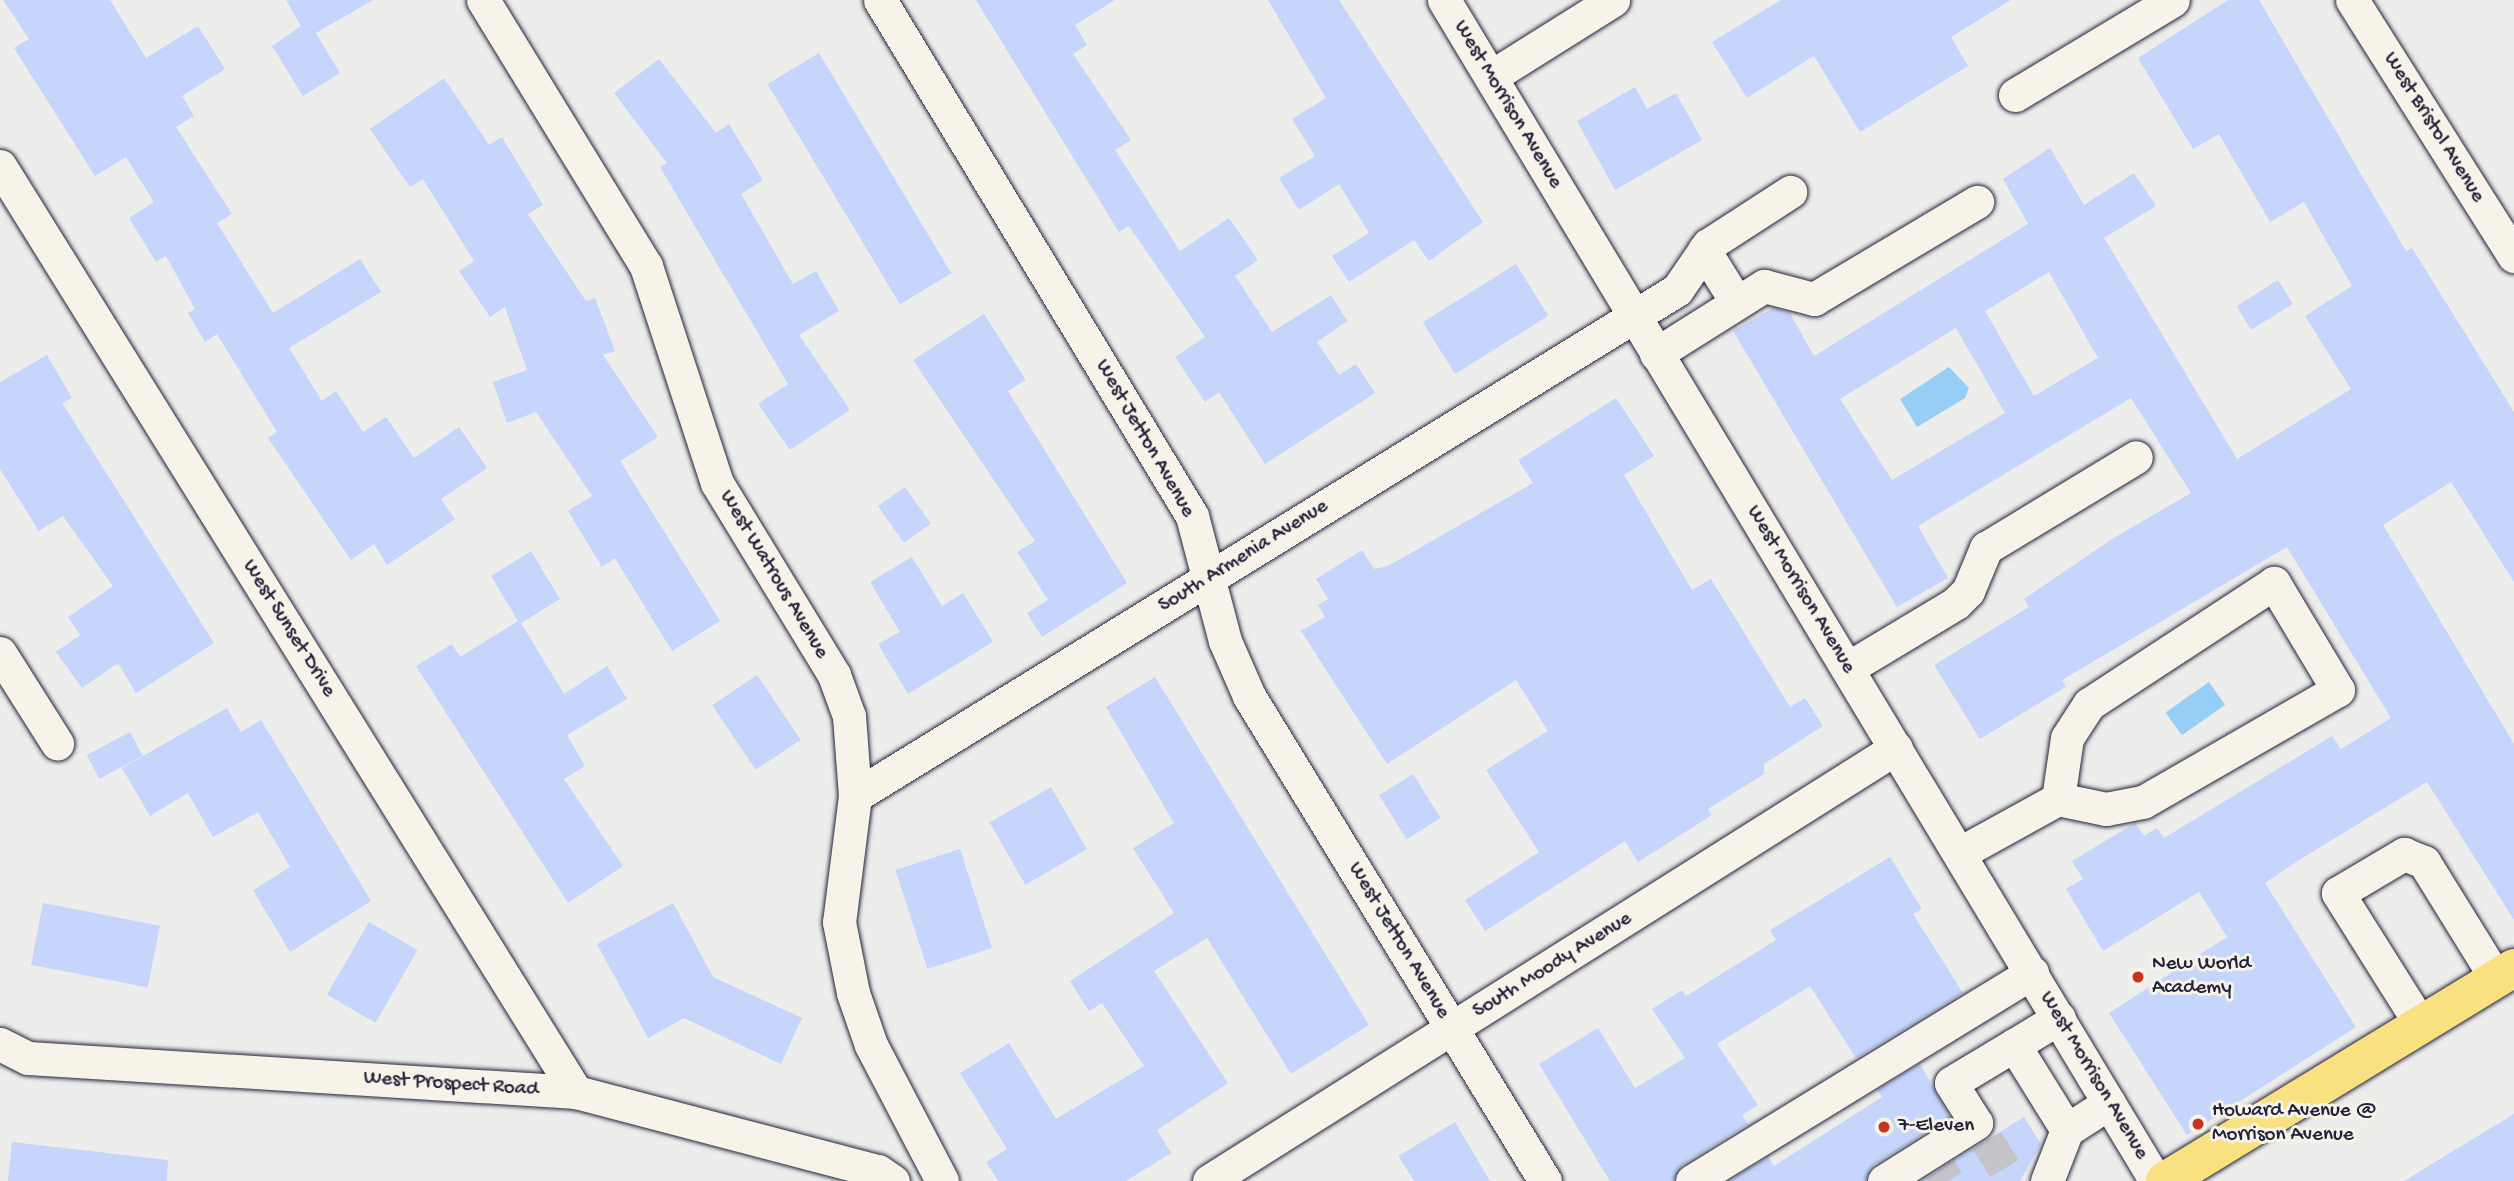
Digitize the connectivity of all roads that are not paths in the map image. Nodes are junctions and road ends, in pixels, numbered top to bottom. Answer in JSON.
{"nodes":[{"id":1,"x":483,"y":0,"type":"edge"},
{"id":2,"x":880,"y":0,"type":"edge"},
{"id":3,"x":1444,"y":0,"type":"edge"},
{"id":4,"x":1613,"y":0,"type":"edge"},
{"id":5,"x":2173,"y":0,"type":"edge"},
{"id":6,"x":2352,"y":0,"type":"edge"},
{"id":7,"x":1492,"y":76,"type":"junction"},
{"id":8,"x":2015,"y":95,"type":"dead end"},
{"id":9,"x":0,"y":166,"type":"edge"},
{"id":10,"x":1790,"y":192,"type":"dead end"},
{"id":11,"x":1978,"y":202,"type":"dead end"},
{"id":12,"x":1704,"y":250,"type":"junction"},
{"id":13,"x":2514,"y":256,"type":"edge"},
{"id":14,"x":1737,"y":303,"type":"junction"},
{"id":15,"x":1633,"y":317,"type":"junction"},
{"id":16,"x":1656,"y":354,"type":"junction"},
{"id":17,"x":2136,"y":457,"type":"dead end"},
{"id":18,"x":1208,"y":580,"type":"junction"},
{"id":19,"x":0,"y":653,"type":"edge"},
{"id":20,"x":1848,"y":668,"type":"junction"},
{"id":21,"x":57,"y":743,"type":"dead end"},
{"id":22,"x":1896,"y":748,"type":"junction"},
{"id":23,"x":855,"y":796,"type":"junction"},
{"id":24,"x":2058,"y":799,"type":"junction"},
{"id":25,"x":1959,"y":853,"type":"junction"},
{"id":26,"x":2032,"y":973,"type":"junction"},
{"id":27,"x":2505,"y":973,"type":"edge"},
{"id":28,"x":2059,"y":1018,"type":"junction"},
{"id":29,"x":2420,"y":1025,"type":"junction"},
{"id":30,"x":1451,"y":1031,"type":"junction"},
{"id":31,"x":0,"y":1044,"type":"edge"},
{"id":32,"x":2014,"y":1045,"type":"junction"},
{"id":33,"x":576,"y":1092,"type":"junction"},
{"id":34,"x":2109,"y":1103,"type":"junction"},
{"id":35,"x":2067,"y":1130,"type":"junction"},
{"id":36,"x":893,"y":1181,"type":"edge"},
{"id":37,"x":942,"y":1181,"type":"edge"},
{"id":38,"x":1209,"y":1181,"type":"edge"},
{"id":39,"x":1545,"y":1181,"type":"edge"},
{"id":40,"x":1692,"y":1181,"type":"edge"},
{"id":41,"x":1884,"y":1181,"type":"edge"},
{"id":42,"x":2047,"y":1181,"type":"edge"},
{"id":43,"x":2156,"y":1181,"type":"edge"},
{"id":44,"x":2165,"y":1181,"type":"edge"}],
"edges":[{"from":1,"to":23,"type":"street","name":"West Watrous Avenue"},
{"from":2,"to":18,"type":"street","name":"West Jetton Avenue"},
{"from":3,"to":7,"type":"street","name":"West Morrison Avenue"},
{"from":4,"to":7,"type":"street"},
{"from":5,"to":8,"type":"street"},
{"from":6,"to":13,"type":"street","name":"West Bristol Avenue"},
{"from":7,"to":15,"type":"street","name":"West Morrison Avenue"},
{"from":9,"to":33,"type":"street","name":"West Sunset Drive"},
{"from":10,"to":12,"type":"street"},
{"from":11,"to":14,"type":"street"},
{"from":12,"to":14,"type":"street"},
{"from":12,"to":15,"type":"street","name":"South Armenia Avenue"},
{"from":14,"to":16,"type":"street"},
{"from":15,"to":16,"type":"street","name":"West Morrison Avenue"},
{"from":15,"to":18,"type":"street","name":"South Armenia Avenue"},
{"from":16,"to":20,"type":"street","name":"West Morrison Avenue"},
{"from":17,"to":20,"type":"street"},
{"from":18,"to":23,"type":"street","name":"South Armenia Avenue"},
{"from":18,"to":30,"type":"street","name":"West Jetton Avenue"},
{"from":19,"to":21,"type":"street"},
{"from":20,"to":22,"type":"street","name":"West Morrison Avenue"},
{"from":22,"to":25,"type":"street","name":"West Morrison Avenue"},
{"from":22,"to":30,"type":"street","name":"South Moody Avenue"},
{"from":23,"to":37,"type":"street","name":"West Watrous Avenue"},
{"from":24,"to":24,"type":"street"},
{"from":24,"to":25,"type":"street"},
{"from":25,"to":26,"type":"street","name":"West Morrison Avenue"},
{"from":26,"to":28,"type":"street","name":"West Morrison Avenue"},
{"from":26,"to":40,"type":"street"},
{"from":27,"to":29,"type":"main road"},
{"from":27,"to":29,"type":"street"},
{"from":28,"to":32,"type":"street"},
{"from":28,"to":34,"type":"street","name":"West Morrison Avenue"},
{"from":29,"to":44,"type":"main road"},
{"from":30,"to":38,"type":"street","name":"South Moody Avenue"},
{"from":30,"to":39,"type":"street","name":"West Jetton Avenue"},
{"from":31,"to":33,"type":"street","name":"West Prospect Road"},
{"from":32,"to":35,"type":"street"},
{"from":32,"to":41,"type":"street"},
{"from":33,"to":36,"type":"street","name":"West Prospect Road"},
{"from":34,"to":35,"type":"street"},
{"from":34,"to":43,"type":"street","name":"West Morrison Avenue"},
{"from":35,"to":42,"type":"street"}]}
